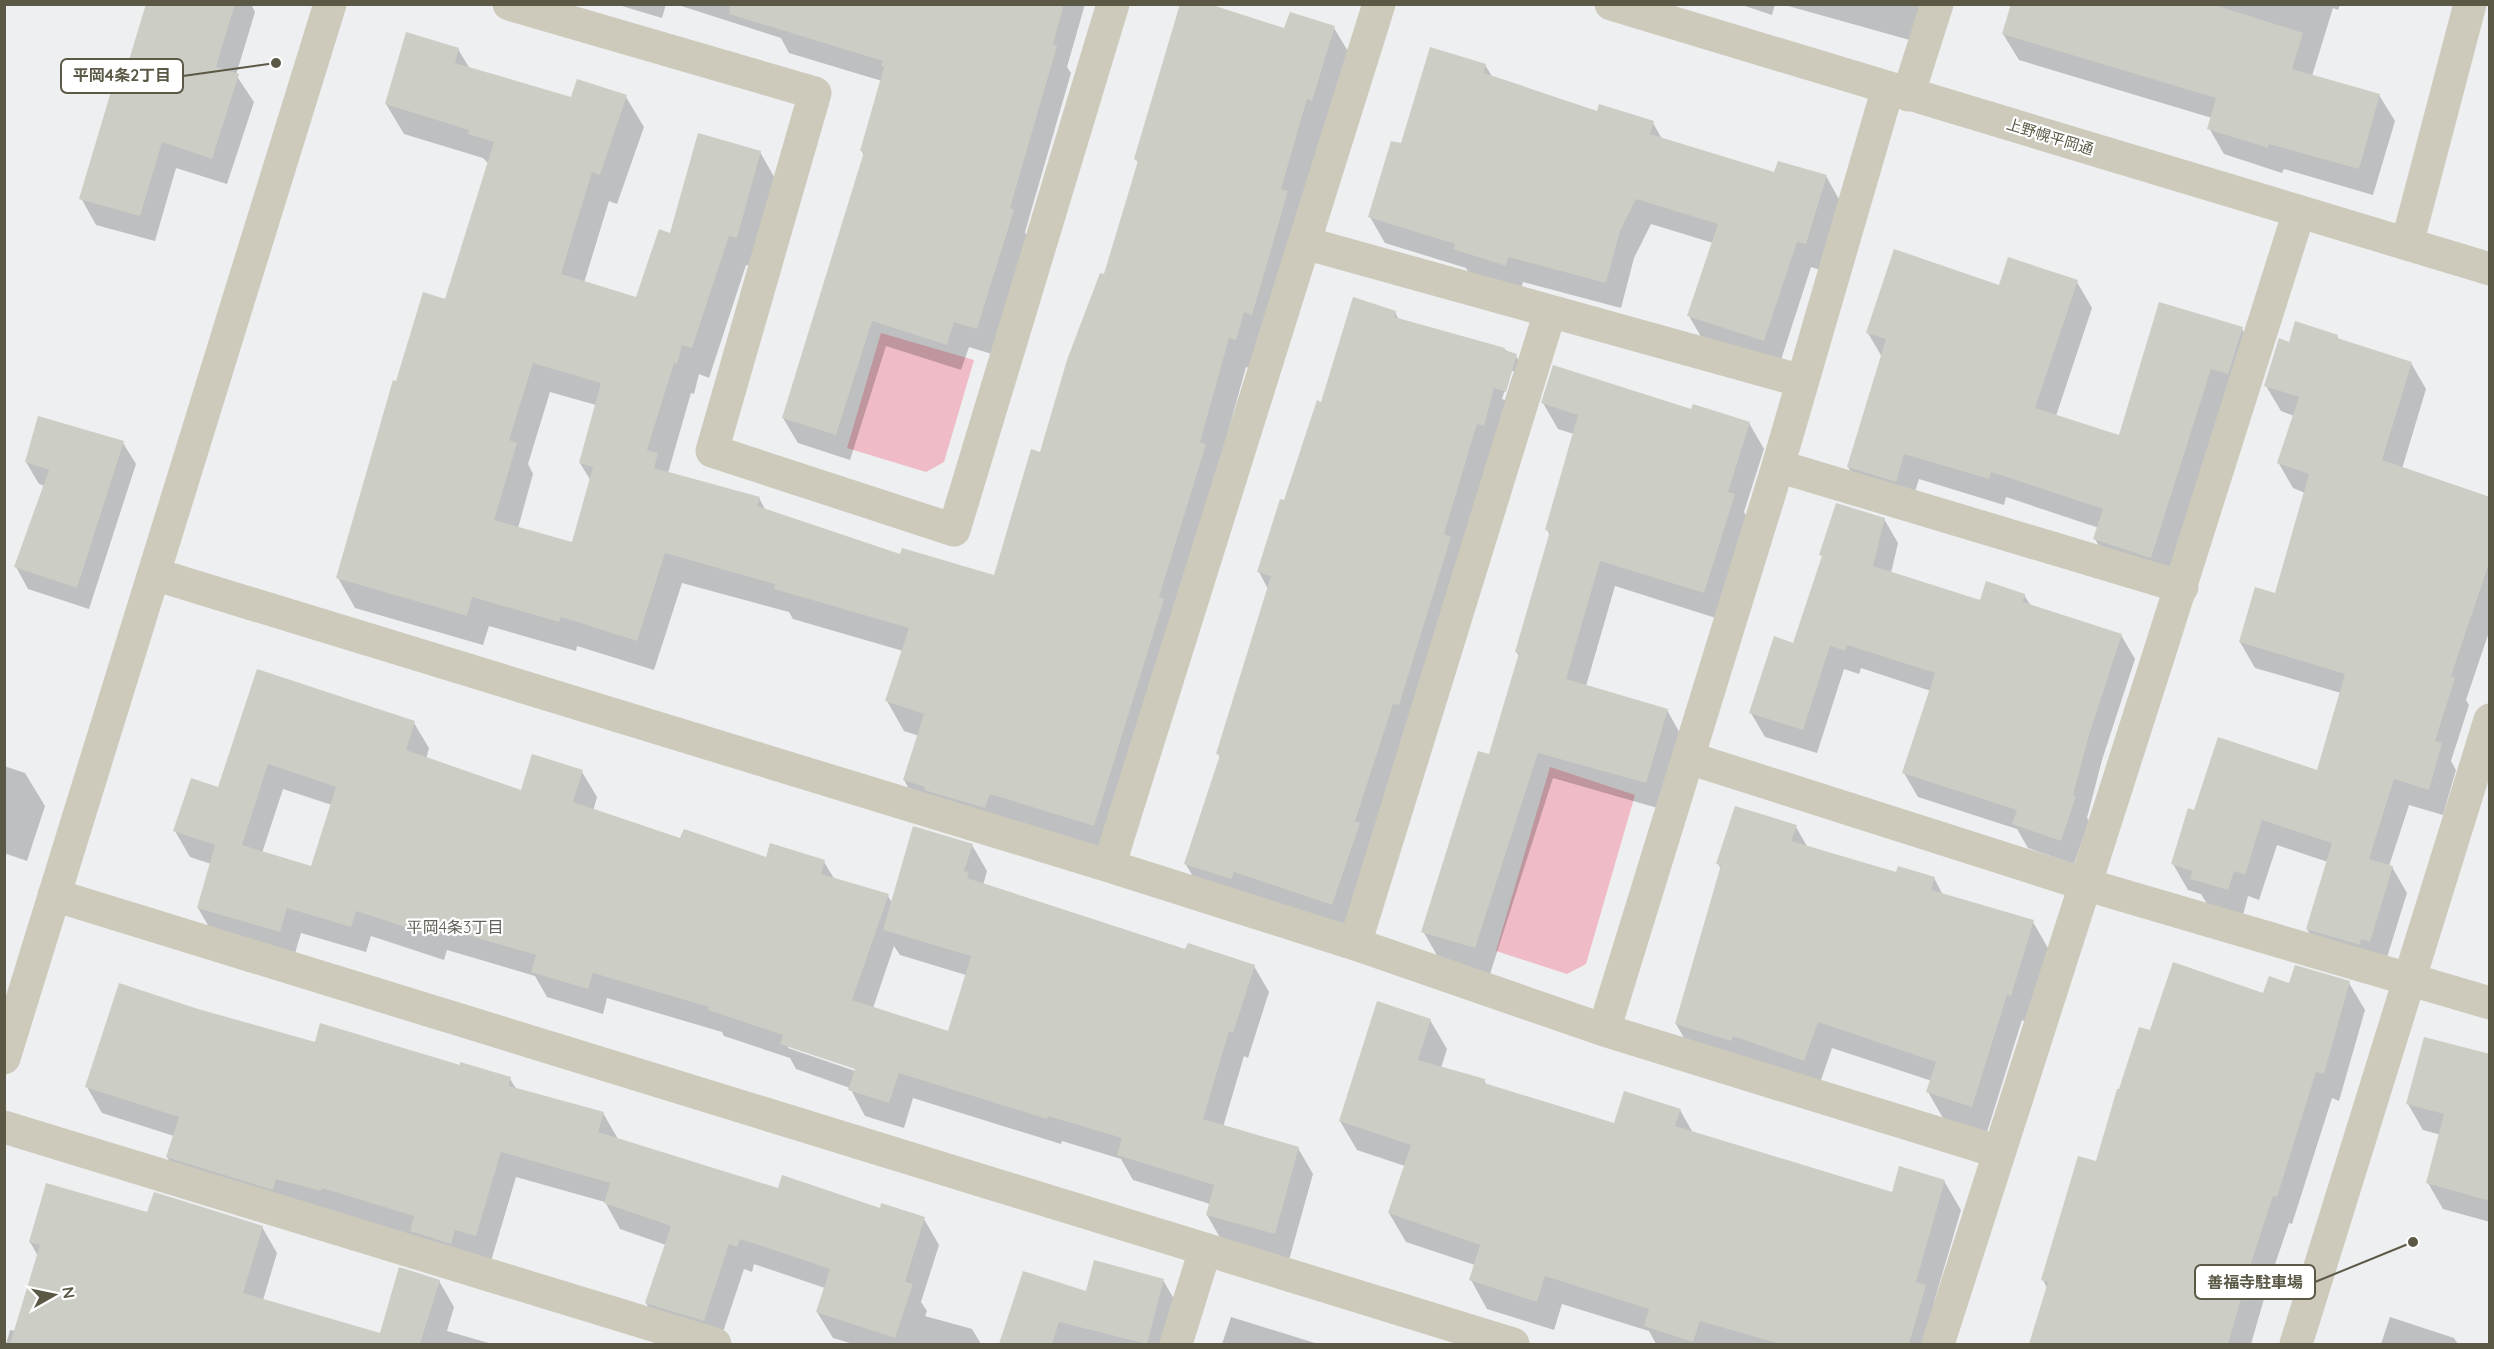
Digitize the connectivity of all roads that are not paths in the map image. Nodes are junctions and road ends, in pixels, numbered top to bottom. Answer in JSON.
{"nodes":[{"id":1,"x":330,"y":4,"type":"edge"},
{"id":2,"x":509,"y":4,"type":"edge"},
{"id":3,"x":1113,"y":4,"type":"edge"},
{"id":4,"x":1380,"y":4,"type":"edge"},
{"id":5,"x":1611,"y":4,"type":"edge"},
{"id":6,"x":1937,"y":4,"type":"edge"},
{"id":7,"x":2470,"y":4,"type":"edge"},
{"id":8,"x":1898,"y":91,"type":"junction"},
{"id":9,"x":2299,"y":212,"type":"junction"},
{"id":10,"x":1305,"y":243,"type":"junction"},
{"id":11,"x":2407,"y":244,"type":"junction"},
{"id":12,"x":2490,"y":269,"type":"edge"},
{"id":13,"x":1550,"y":312,"type":"junction"},
{"id":14,"x":1802,"y":381,"type":"junction"},
{"id":15,"x":1778,"y":466,"type":"junction"},
{"id":16,"x":154,"y":574,"type":"junction"},
{"id":17,"x":2182,"y":587,"type":"junction"},
{"id":18,"x":2490,"y":720,"type":"edge"},
{"id":19,"x":1689,"y":758,"type":"junction"},
{"id":20,"x":1109,"y":866,"type":"junction"},
{"id":21,"x":2084,"y":884,"type":"junction"},
{"id":22,"x":54,"y":895,"type":"junction"},
{"id":23,"x":1355,"y":944,"type":"junction"},
{"id":24,"x":2409,"y":979,"type":"junction"},
{"id":25,"x":2490,"y":1003,"type":"edge"},
{"id":26,"x":1604,"y":1030,"type":"junction"},
{"id":27,"x":4,"y":1058,"type":"edge"},
{"id":28,"x":4,"y":1127,"type":"edge"},
{"id":29,"x":1999,"y":1152,"type":"junction"},
{"id":30,"x":1205,"y":1250,"type":"junction"},
{"id":31,"x":715,"y":1344,"type":"edge"},
{"id":32,"x":1176,"y":1344,"type":"edge"},
{"id":33,"x":1507,"y":1344,"type":"edge"},
{"id":34,"x":1938,"y":1344,"type":"edge"},
{"id":35,"x":2296,"y":1344,"type":"edge"}],
"edges":[{"from":1,"to":16,"type":"street"},
{"from":2,"to":3,"type":"street"},
{"from":4,"to":10,"type":"street"},
{"from":5,"to":8,"type":"street","name":"上野幌平岡通"},
{"from":6,"to":8,"type":"street"},
{"from":7,"to":11,"type":"street"},
{"from":8,"to":9,"type":"street","name":"上野幌平岡通"},
{"from":8,"to":14,"type":"street"},
{"from":9,"to":11,"type":"street","name":"上野幌平岡通"},
{"from":9,"to":17,"type":"street"},
{"from":10,"to":13,"type":"street"},
{"from":10,"to":20,"type":"street"},
{"from":11,"to":12,"type":"street","name":"上野幌平岡通"},
{"from":13,"to":14,"type":"street"},
{"from":13,"to":23,"type":"street"},
{"from":14,"to":15,"type":"street"},
{"from":15,"to":17,"type":"street"},
{"from":15,"to":19,"type":"street"},
{"from":16,"to":20,"type":"street"},
{"from":16,"to":22,"type":"street"},
{"from":17,"to":21,"type":"street"},
{"from":18,"to":24,"type":"street"},
{"from":19,"to":21,"type":"street"},
{"from":19,"to":26,"type":"street"},
{"from":20,"to":23,"type":"street"},
{"from":21,"to":24,"type":"street"},
{"from":21,"to":29,"type":"street"},
{"from":22,"to":27,"type":"street"},
{"from":22,"to":30,"type":"street"},
{"from":23,"to":26,"type":"street"},
{"from":24,"to":25,"type":"street"},
{"from":24,"to":35,"type":"street"},
{"from":26,"to":29,"type":"street"},
{"from":28,"to":31,"type":"street"},
{"from":29,"to":34,"type":"street"},
{"from":30,"to":32,"type":"street"},
{"from":30,"to":33,"type":"street"}]}
